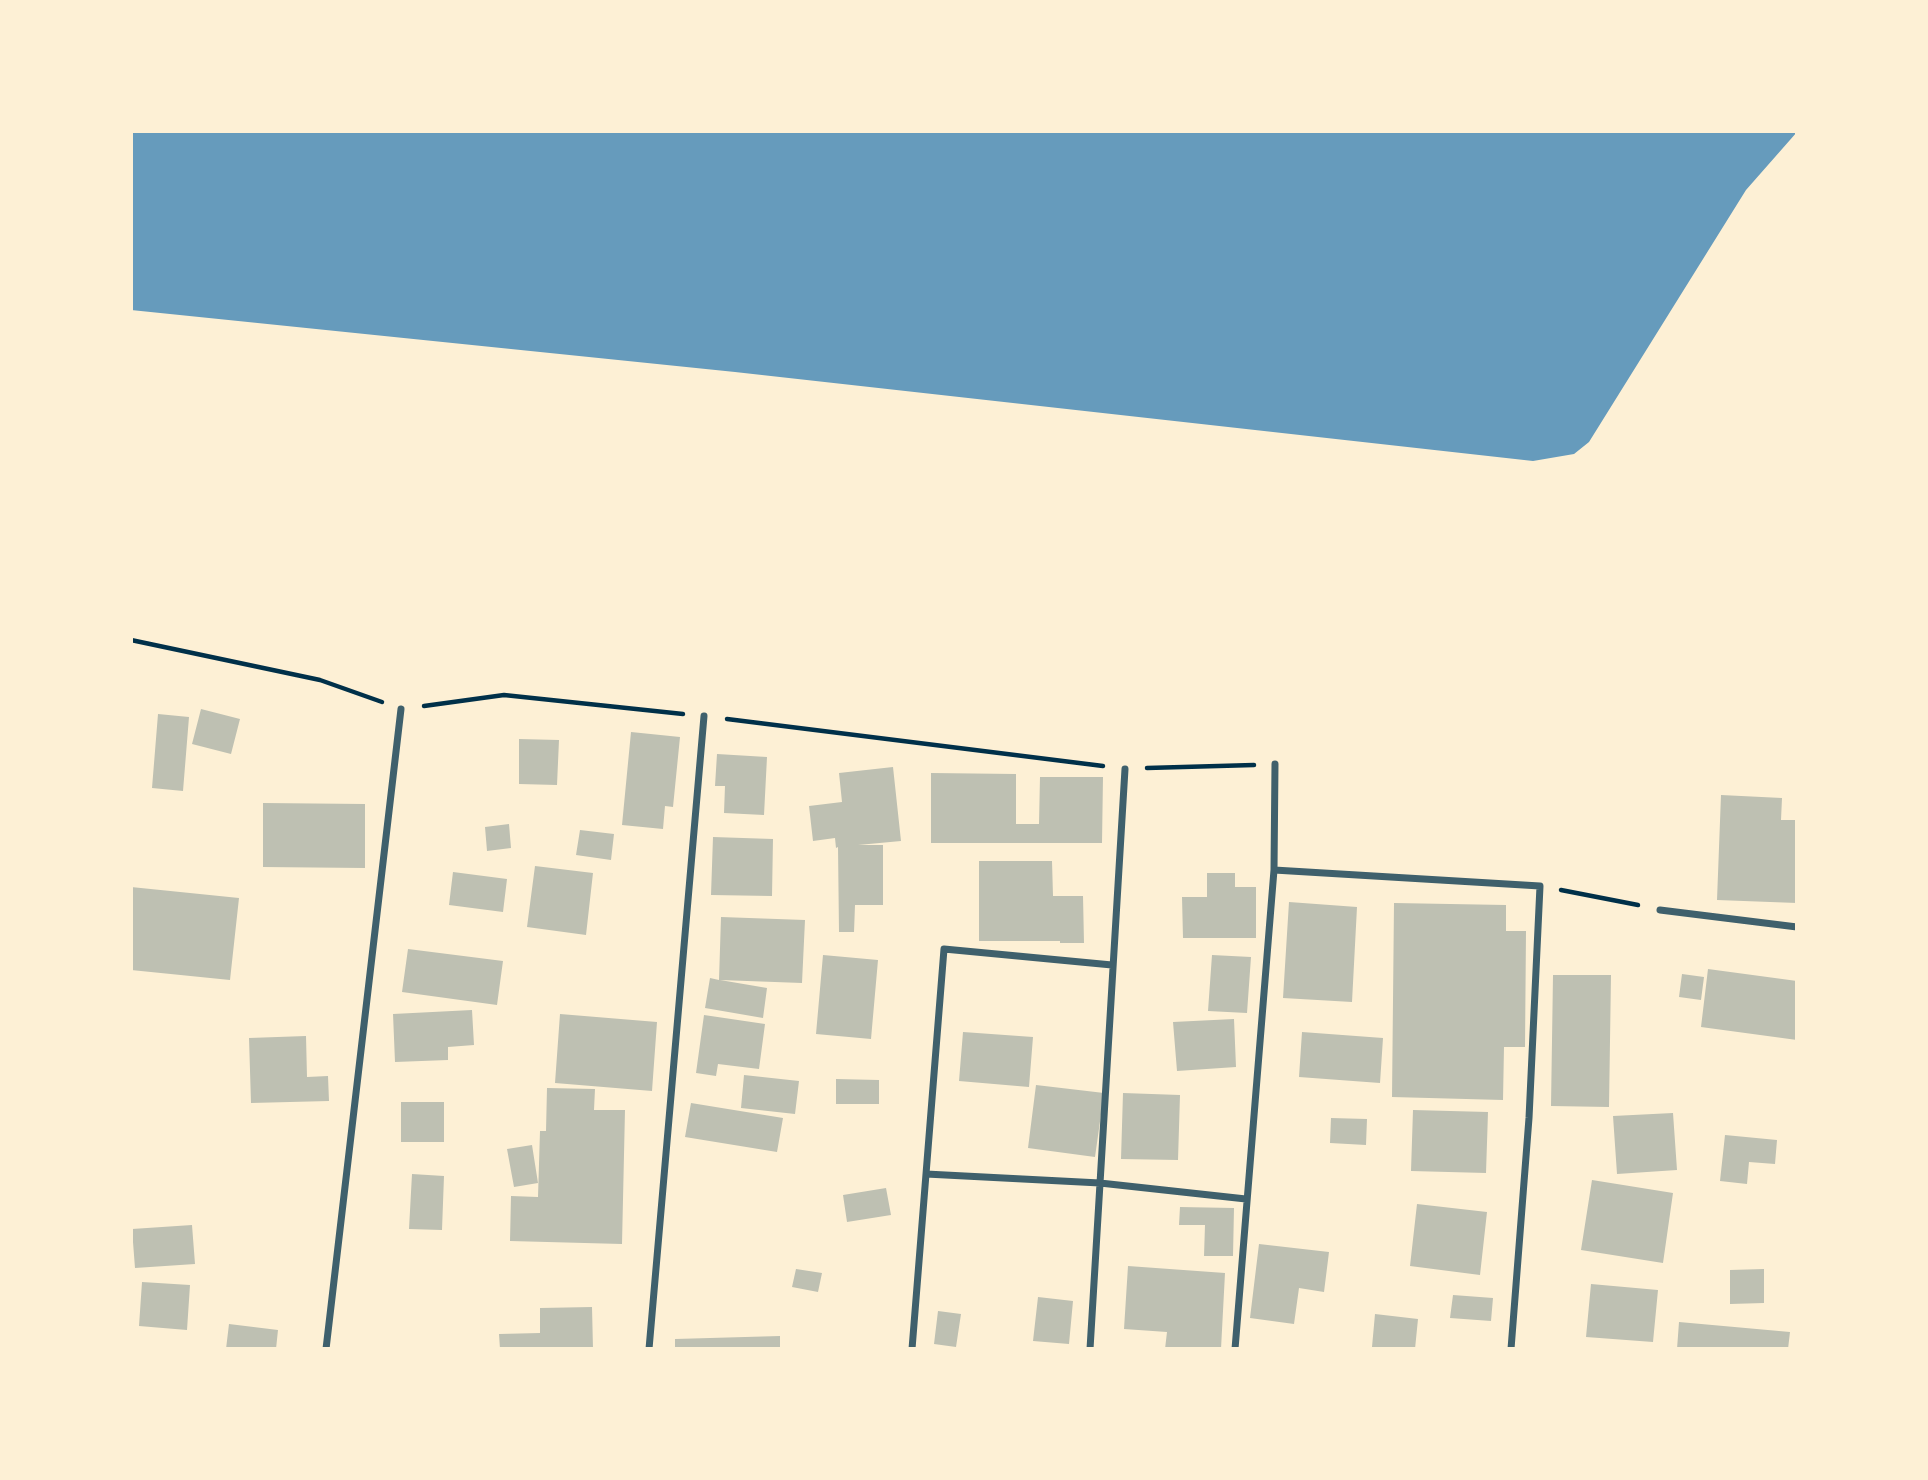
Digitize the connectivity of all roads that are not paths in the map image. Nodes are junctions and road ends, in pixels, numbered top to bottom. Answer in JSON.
{"nodes":[{"id":1,"x":401,"y":709,"type":"dead end"},
{"id":2,"x":704,"y":716,"type":"dead end"},
{"id":3,"x":1275,"y":764,"type":"dead end"},
{"id":4,"x":1125,"y":769,"type":"dead end"},
{"id":5,"x":1273,"y":870,"type":"junction"},
{"id":6,"x":1660,"y":909,"type":"road end"},
{"id":7,"x":1797,"y":927,"type":"edge"},
{"id":8,"x":1112,"y":965,"type":"junction"},
{"id":9,"x":926,"y":1174,"type":"junction"},
{"id":10,"x":1100,"y":1183,"type":"junction"},
{"id":11,"x":1246,"y":1199,"type":"junction"},
{"id":12,"x":326,"y":1349,"type":"edge"},
{"id":13,"x":649,"y":1349,"type":"edge"},
{"id":14,"x":912,"y":1349,"type":"edge"},
{"id":15,"x":1090,"y":1349,"type":"edge"},
{"id":16,"x":1235,"y":1349,"type":"edge"},
{"id":17,"x":1511,"y":1349,"type":"edge"}],
"edges":[{"from":1,"to":12,"type":"street"},
{"from":2,"to":13,"type":"street"},
{"from":3,"to":5,"type":"street"},
{"from":4,"to":8,"type":"street"},
{"from":5,"to":11,"type":"street"},
{"from":5,"to":17,"type":"street"},
{"from":6,"to":7,"type":"street"},
{"from":8,"to":9,"type":"street"},
{"from":8,"to":10,"type":"street"},
{"from":9,"to":10,"type":"street"},
{"from":9,"to":14,"type":"street"},
{"from":10,"to":11,"type":"street"},
{"from":10,"to":15,"type":"street"},
{"from":11,"to":16,"type":"street"}]}
